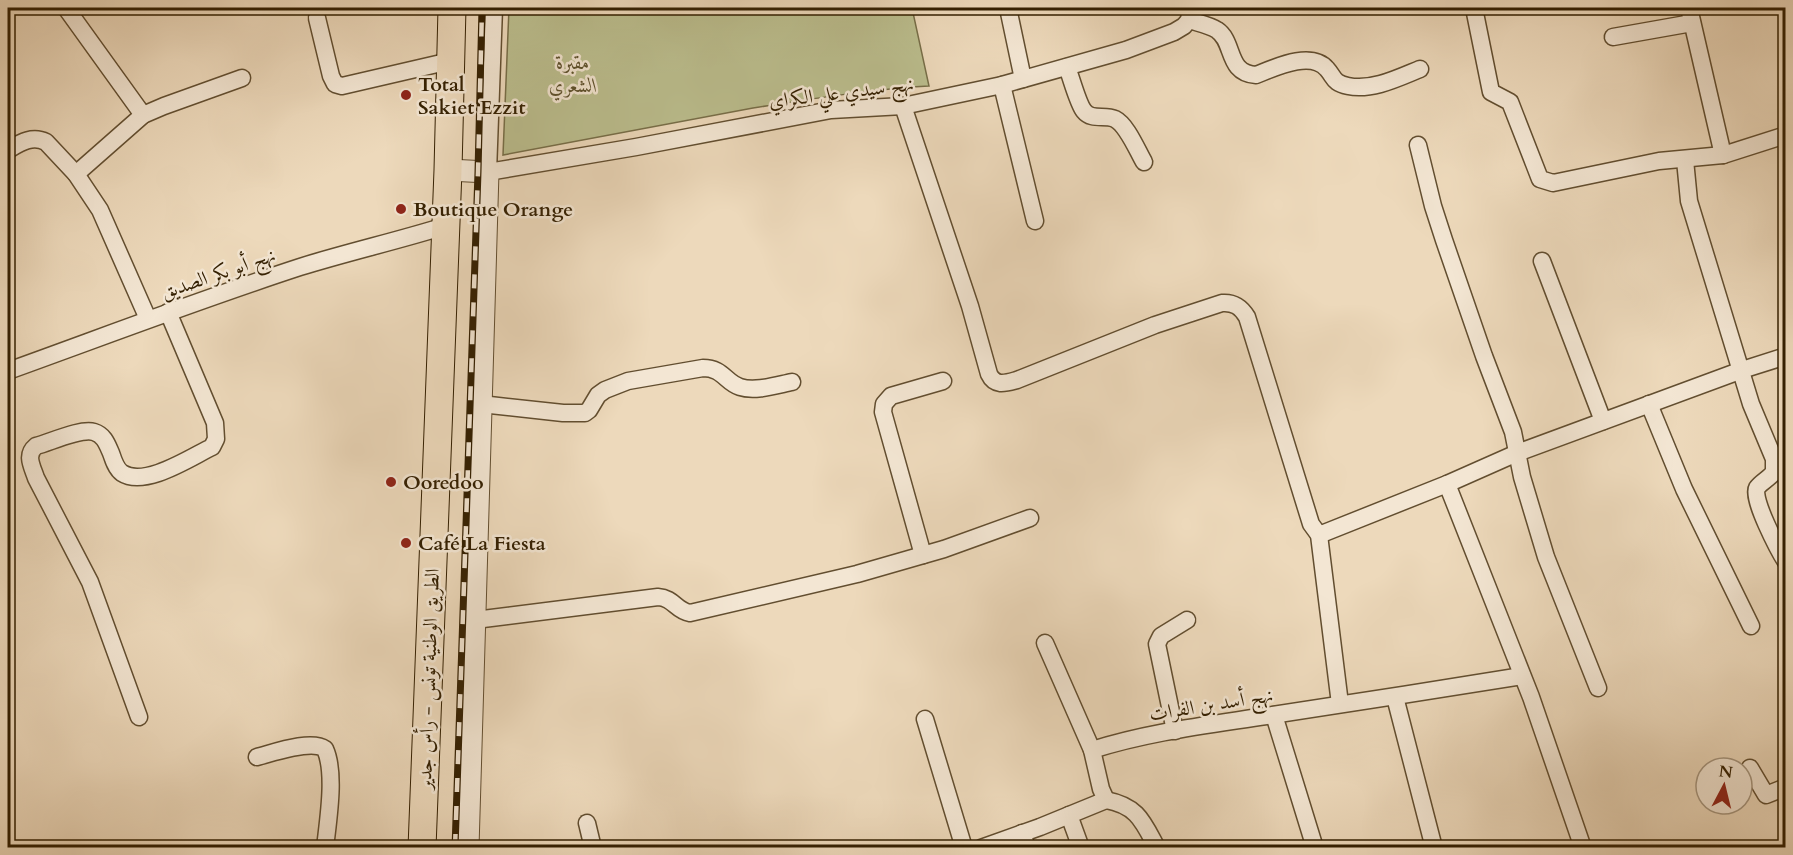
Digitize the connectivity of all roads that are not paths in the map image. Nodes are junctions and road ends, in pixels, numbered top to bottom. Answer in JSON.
{"nodes":[{"id":1,"x":66,"y":8,"type":"edge"},
{"id":2,"x":452,"y":8,"type":"edge"},
{"id":3,"x":494,"y":8,"type":"edge"},
{"id":4,"x":1008,"y":8,"type":"edge"},
{"id":5,"x":1474,"y":8,"type":"edge"},
{"id":6,"x":1190,"y":14,"type":"edge"},
{"id":7,"x":1691,"y":15,"type":"edge"},
{"id":8,"x":317,"y":18,"type":"dead end"},
{"id":9,"x":1613,"y":37,"type":"dead end"},
{"id":10,"x":450,"y":61,"type":"junction"},
{"id":11,"x":1067,"y":67,"type":"junction"},
{"id":12,"x":1420,"y":69,"type":"dead end"},
{"id":13,"x":242,"y":78,"type":"dead end"},
{"id":14,"x":1023,"y":79,"type":"junction"},
{"id":15,"x":1002,"y":85,"type":"junction"},
{"id":16,"x":903,"y":106,"type":"junction"},
{"id":17,"x":143,"y":115,"type":"junction"},
{"id":18,"x":1785,"y":135,"type":"edge"},
{"id":19,"x":1418,"y":145,"type":"dead end"},
{"id":20,"x":8,"y":150,"type":"edge"},
{"id":21,"x":1723,"y":155,"type":"junction"},
{"id":22,"x":1685,"y":160,"type":"junction"},
{"id":23,"x":1144,"y":162,"type":"dead end"},
{"id":24,"x":448,"y":170,"type":"junction"},
{"id":25,"x":488,"y":172,"type":"junction"},
{"id":26,"x":76,"y":174,"type":"junction"},
{"id":27,"x":1035,"y":221,"type":"dead end"},
{"id":28,"x":445,"y":226,"type":"junction"},
{"id":29,"x":1542,"y":261,"type":"dead end"},
{"id":30,"x":168,"y":312,"type":"junction"},
{"id":31,"x":148,"y":320,"type":"junction"},
{"id":32,"x":1785,"y":356,"type":"edge"},
{"id":33,"x":8,"y":370,"type":"edge"},
{"id":34,"x":1742,"y":370,"type":"junction"},
{"id":35,"x":943,"y":381,"type":"dead end"},
{"id":36,"x":792,"y":382,"type":"dead end"},
{"id":37,"x":481,"y":404,"type":"junction"},
{"id":38,"x":1649,"y":404,"type":"junction"},
{"id":39,"x":1603,"y":421,"type":"junction"},
{"id":40,"x":1517,"y":453,"type":"junction"},
{"id":41,"x":1447,"y":484,"type":"junction"},
{"id":42,"x":1030,"y":518,"type":"dead end"},
{"id":43,"x":1319,"y":535,"type":"junction"},
{"id":44,"x":923,"y":555,"type":"junction"},
{"id":45,"x":1785,"y":562,"type":"edge"},
{"id":46,"x":476,"y":620,"type":"junction"},
{"id":47,"x":1187,"y":621,"type":"dead end"},
{"id":48,"x":1751,"y":626,"type":"dead end"},
{"id":49,"x":1045,"y":643,"type":"dead end"},
{"id":50,"x":1522,"y":676,"type":"junction"},
{"id":51,"x":1598,"y":688,"type":"dead end"},
{"id":52,"x":1395,"y":697,"type":"junction"},
{"id":53,"x":1340,"y":704,"type":"junction"},
{"id":54,"x":1274,"y":715,"type":"junction"},
{"id":55,"x":139,"y":717,"type":"dead end"},
{"id":56,"x":926,"y":719,"type":"dead end"},
{"id":57,"x":1175,"y":730,"type":"junction"},
{"id":58,"x":1092,"y":750,"type":"junction"},
{"id":59,"x":257,"y":758,"type":"dead end"},
{"id":60,"x":1754,"y":775,"type":"edge"},
{"id":61,"x":1785,"y":787,"type":"edge"},
{"id":62,"x":1106,"y":800,"type":"junction"},
{"id":63,"x":1069,"y":815,"type":"junction"},
{"id":64,"x":587,"y":823,"type":"dead end"},
{"id":65,"x":1025,"y":840,"type":"edge"},
{"id":66,"x":325,"y":848,"type":"edge"},
{"id":67,"x":422,"y":848,"type":"edge"},
{"id":68,"x":468,"y":848,"type":"edge"},
{"id":69,"x":593,"y":848,"type":"edge"},
{"id":70,"x":964,"y":848,"type":"edge"},
{"id":71,"x":981,"y":848,"type":"edge"},
{"id":72,"x":1082,"y":848,"type":"edge"},
{"id":73,"x":1157,"y":848,"type":"edge"},
{"id":74,"x":1315,"y":848,"type":"edge"},
{"id":75,"x":1434,"y":848,"type":"edge"},
{"id":76,"x":1583,"y":848,"type":"edge"}],
"edges":[{"from":1,"to":17,"type":"street"},
{"from":2,"to":10,"type":"main road","name":"الطريق الوطنية تونس - رأس جدير"},
{"from":3,"to":25,"type":"street"},
{"from":4,"to":14,"type":"street"},
{"from":5,"to":22,"type":"street"},
{"from":6,"to":11,"type":"street","name":"نهج سيدي علي الكراي"},
{"from":6,"to":12,"type":"street"},
{"from":7,"to":9,"type":"street"},
{"from":7,"to":21,"type":"street"},
{"from":8,"to":10,"type":"street"},
{"from":10,"to":24,"type":"main road","name":"الطريق الوطنية تونس - رأس جدير"},
{"from":11,"to":14,"type":"street","name":"نهج سيدي علي الكراي"},
{"from":11,"to":23,"type":"street"},
{"from":13,"to":17,"type":"street"},
{"from":14,"to":15,"type":"street","name":"نهج سيدي علي الكراي"},
{"from":15,"to":16,"type":"street","name":"نهج سيدي علي الكراي"},
{"from":15,"to":27,"type":"street"},
{"from":16,"to":25,"type":"street","name":"نهج سيدي علي الكراي"},
{"from":16,"to":43,"type":"street"},
{"from":17,"to":26,"type":"street"},
{"from":18,"to":21,"type":"street"},
{"from":19,"to":40,"type":"street"},
{"from":20,"to":26,"type":"street"},
{"from":21,"to":22,"type":"street"},
{"from":22,"to":34,"type":"street"},
{"from":24,"to":25,"type":"street"},
{"from":24,"to":28,"type":"main road","name":"الطريق الوطنية تونس - رأس جدير"},
{"from":25,"to":37,"type":"street"},
{"from":26,"to":31,"type":"street"},
{"from":28,"to":30,"type":"street","name":"نهج أبو بكر الصديق"},
{"from":28,"to":67,"type":"main road","name":"الطريق الوطنية تونس - رأس جدير"},
{"from":29,"to":39,"type":"street"},
{"from":30,"to":31,"type":"street","name":"نهج أبو بكر الصديق"},
{"from":30,"to":55,"type":"street"},
{"from":31,"to":33,"type":"street","name":"نهج أبو بكر الصديق"},
{"from":32,"to":34,"type":"street"},
{"from":34,"to":38,"type":"street"},
{"from":34,"to":45,"type":"street"},
{"from":35,"to":44,"type":"street"},
{"from":36,"to":37,"type":"street"},
{"from":37,"to":46,"type":"street"},
{"from":38,"to":39,"type":"street"},
{"from":38,"to":48,"type":"street"},
{"from":39,"to":40,"type":"street"},
{"from":40,"to":41,"type":"street"},
{"from":40,"to":51,"type":"street"},
{"from":41,"to":43,"type":"street"},
{"from":41,"to":50,"type":"street"},
{"from":42,"to":44,"type":"street"},
{"from":43,"to":53,"type":"street"},
{"from":44,"to":46,"type":"street"},
{"from":46,"to":68,"type":"street"},
{"from":47,"to":57,"type":"street"},
{"from":49,"to":58,"type":"street"},
{"from":50,"to":52,"type":"street","name":"نهج أسد بن الفرات"},
{"from":50,"to":76,"type":"street"},
{"from":52,"to":53,"type":"street","name":"نهج أسد بن الفرات"},
{"from":52,"to":75,"type":"street"},
{"from":53,"to":54,"type":"street","name":"نهج أسد بن الفرات"},
{"from":54,"to":57,"type":"street","name":"نهج أسد بن الفرات"},
{"from":54,"to":74,"type":"street"},
{"from":56,"to":70,"type":"street"},
{"from":57,"to":58,"type":"street","name":"نهج أسد بن الفرات"},
{"from":58,"to":62,"type":"street"},
{"from":59,"to":66,"type":"street"},
{"from":60,"to":61,"type":"street"},
{"from":62,"to":63,"type":"street"},
{"from":62,"to":73,"type":"street"},
{"from":63,"to":65,"type":"street"},
{"from":63,"to":72,"type":"street"},
{"from":64,"to":69,"type":"street"},
{"from":65,"to":71,"type":"street"}]}
